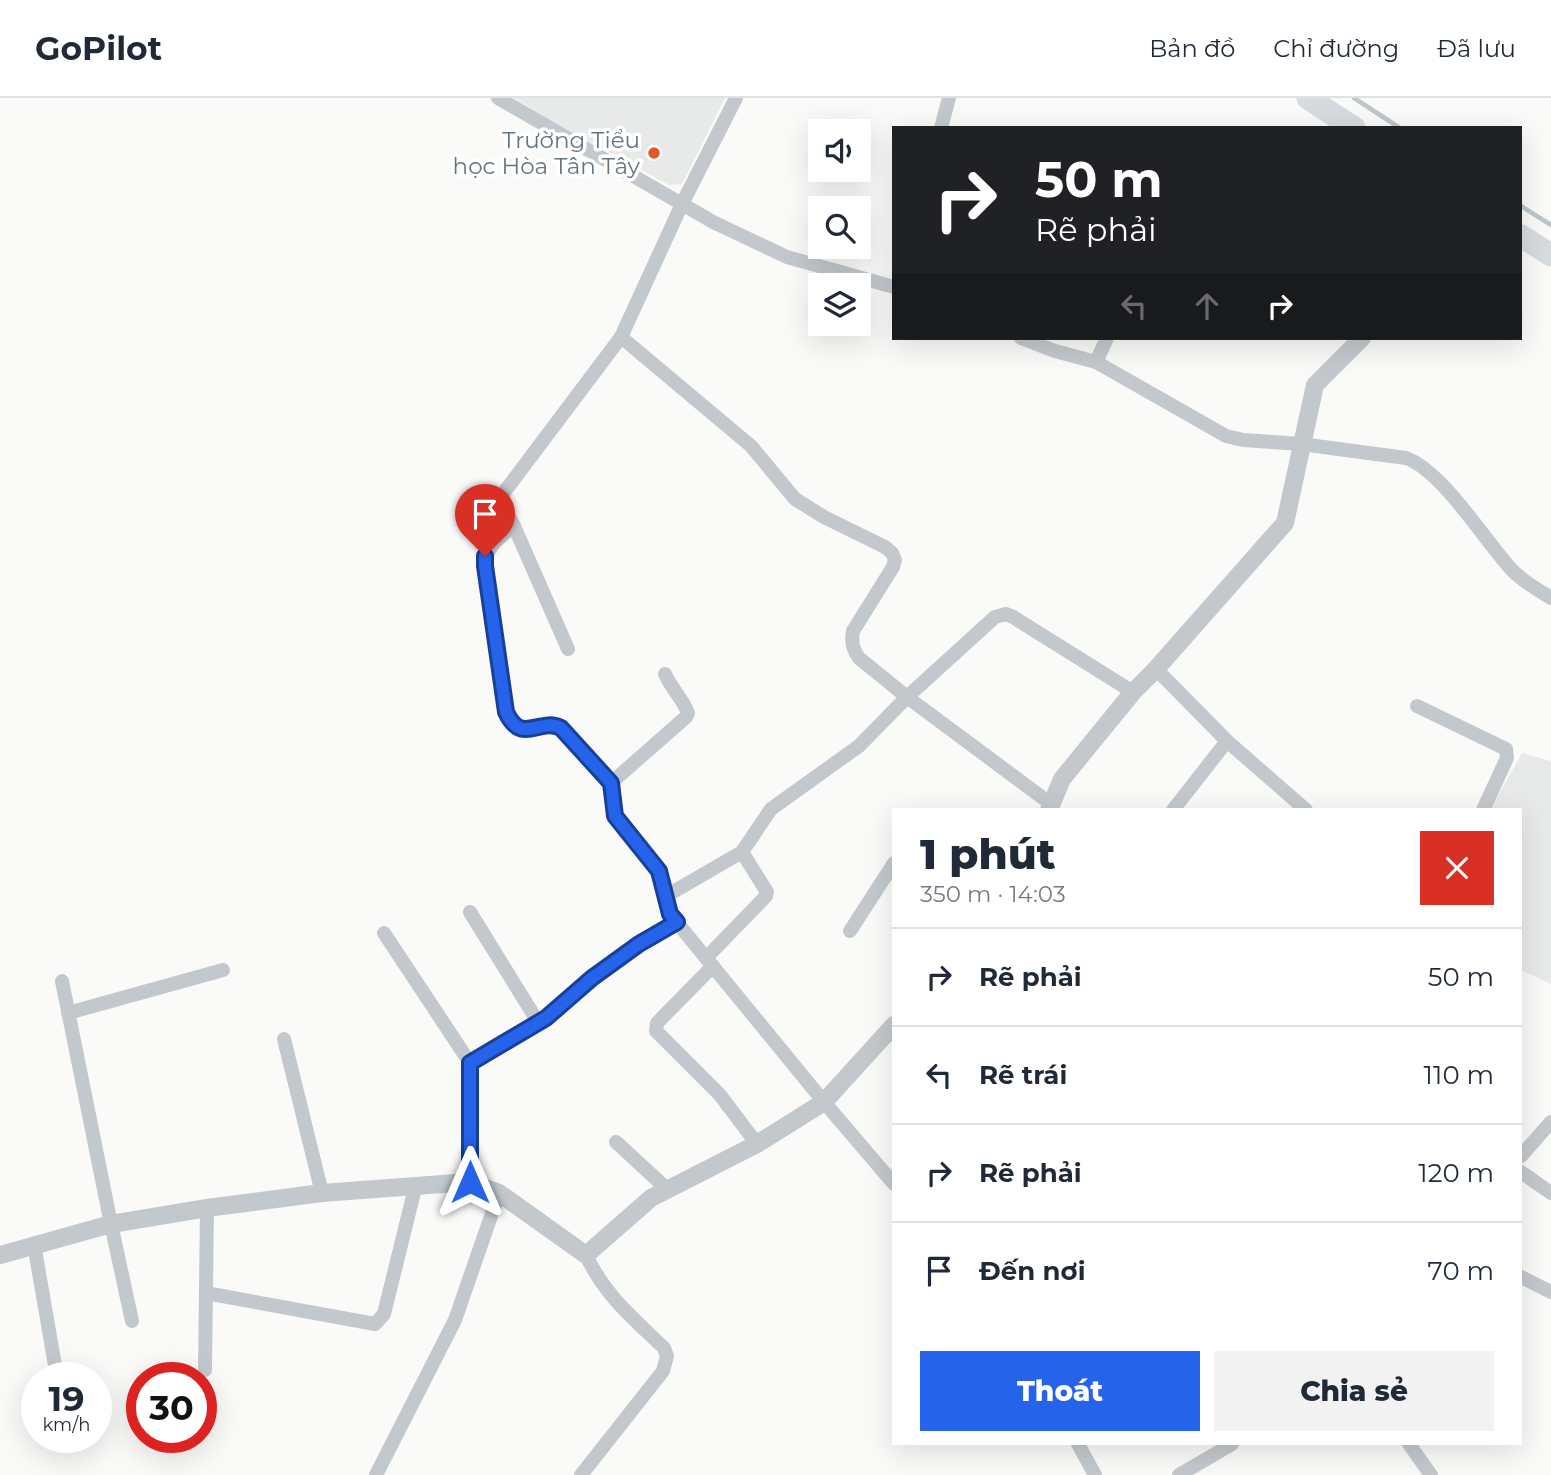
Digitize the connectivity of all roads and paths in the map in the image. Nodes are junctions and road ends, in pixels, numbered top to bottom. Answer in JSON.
{"nodes":[{"id":1,"x":498,"y":98,"type":"edge"},
{"id":2,"x":736,"y":98,"type":"edge"},
{"id":3,"x":949,"y":98,"type":"edge"},
{"id":4,"x":1308,"y":98,"type":"edge"},
{"id":5,"x":942,"y":126,"type":"edge"},
{"id":6,"x":1351,"y":126,"type":"edge"},
{"id":7,"x":682,"y":204,"type":"junction"},
{"id":8,"x":1522,"y":237,"type":"edge"},
{"id":9,"x":1551,"y":256,"type":"edge"},
{"id":10,"x":892,"y":286,"type":"edge"},
{"id":11,"x":621,"y":337,"type":"junction"},
{"id":12,"x":1026,"y":340,"type":"edge"},
{"id":13,"x":1106,"y":340,"type":"edge"},
{"id":14,"x":1360,"y":340,"type":"edge"},
{"id":15,"x":1096,"y":362,"type":"junction"},
{"id":16,"x":1301,"y":444,"type":"junction"},
{"id":17,"x":514,"y":526,"type":"junction"},
{"id":18,"x":1551,"y":598,"type":"edge"},
{"id":19,"x":568,"y":649,"type":"dead end"},
{"id":20,"x":1156,"y":669,"type":"junction"},
{"id":21,"x":665,"y":674,"type":"dead end"},
{"id":22,"x":1133,"y":692,"type":"junction"},
{"id":23,"x":907,"y":697,"type":"junction"},
{"id":24,"x":1418,"y":706,"type":"dead end"},
{"id":25,"x":1227,"y":741,"type":"junction"},
{"id":26,"x":611,"y":783,"type":"junction"},
{"id":27,"x":1050,"y":807,"type":"edge"},
{"id":28,"x":1175,"y":808,"type":"edge"},
{"id":29,"x":1304,"y":808,"type":"edge"},
{"id":30,"x":1484,"y":808,"type":"edge"},
{"id":31,"x":742,"y":852,"type":"junction"},
{"id":32,"x":892,"y":866,"type":"edge"},
{"id":33,"x":666,"y":896,"type":"junction"},
{"id":34,"x":470,"y":912,"type":"dead end"},
{"id":35,"x":677,"y":922,"type":"junction"},
{"id":36,"x":850,"y":931,"type":"dead end"},
{"id":37,"x":384,"y":933,"type":"dead end"},
{"id":38,"x":710,"y":962,"type":"junction"},
{"id":39,"x":223,"y":970,"type":"dead end"},
{"id":40,"x":62,"y":981,"type":"dead end"},
{"id":41,"x":68,"y":1013,"type":"junction"},
{"id":42,"x":538,"y":1022,"type":"junction"},
{"id":43,"x":892,"y":1027,"type":"edge"},
{"id":44,"x":284,"y":1039,"type":"dead end"},
{"id":45,"x":470,"y":1063,"type":"junction"},
{"id":46,"x":824,"y":1102,"type":"junction"},
{"id":47,"x":1551,"y":1122,"type":"edge"},
{"id":48,"x":616,"y":1142,"type":"dead end"},
{"id":49,"x":758,"y":1144,"type":"junction"},
{"id":50,"x":1522,"y":1155,"type":"edge"},
{"id":51,"x":1522,"y":1173,"type":"edge"},
{"id":52,"x":470,"y":1182,"type":"junction"},
{"id":53,"x":892,"y":1182,"type":"edge"},
{"id":54,"x":416,"y":1184,"type":"junction"},
{"id":55,"x":667,"y":1189,"type":"junction"},
{"id":56,"x":322,"y":1193,"type":"junction"},
{"id":57,"x":499,"y":1193,"type":"junction"},
{"id":58,"x":1551,"y":1194,"type":"edge"},
{"id":59,"x":206,"y":1208,"type":"junction"},
{"id":60,"x":111,"y":1224,"type":"junction"},
{"id":61,"x":34,"y":1244,"type":"junction"},
{"id":62,"x":0,"y":1255,"type":"edge"},
{"id":63,"x":586,"y":1255,"type":"junction"},
{"id":64,"x":1522,"y":1278,"type":"edge"},
{"id":65,"x":1551,"y":1292,"type":"edge"},
{"id":66,"x":206,"y":1293,"type":"junction"},
{"id":67,"x":132,"y":1321,"type":"dead end"},
{"id":68,"x":54,"y":1362,"type":"edge"},
{"id":69,"x":205,"y":1362,"type":"edge"},
{"id":70,"x":1079,"y":1445,"type":"edge"},
{"id":71,"x":1230,"y":1445,"type":"edge"},
{"id":72,"x":1410,"y":1445,"type":"edge"},
{"id":73,"x":376,"y":1475,"type":"edge"},
{"id":74,"x":581,"y":1475,"type":"edge"},
{"id":75,"x":1095,"y":1475,"type":"edge"},
{"id":76,"x":1179,"y":1475,"type":"edge"},
{"id":77,"x":1431,"y":1475,"type":"edge"}],
"edges":[{"from":1,"to":7,"type":"street"},
{"from":2,"to":7,"type":"street"},
{"from":3,"to":5,"type":"street"},
{"from":4,"to":6,"type":"highway"},
{"from":7,"to":10,"type":"street"},
{"from":7,"to":11,"type":"street"},
{"from":8,"to":9,"type":"highway"},
{"from":11,"to":17,"type":"street"},
{"from":11,"to":23,"type":"street"},
{"from":12,"to":15,"type":"street"},
{"from":13,"to":15,"type":"street"},
{"from":14,"to":16,"type":"street"},
{"from":15,"to":16,"type":"street"},
{"from":16,"to":18,"type":"street"},
{"from":16,"to":20,"type":"street"},
{"from":17,"to":19,"type":"street"},
{"from":17,"to":26,"type":"street"},
{"from":20,"to":22,"type":"street"},
{"from":20,"to":25,"type":"street"},
{"from":21,"to":26,"type":"street"},
{"from":22,"to":23,"type":"street"},
{"from":22,"to":27,"type":"street"},
{"from":23,"to":27,"type":"street"},
{"from":23,"to":31,"type":"street"},
{"from":24,"to":30,"type":"street"},
{"from":25,"to":28,"type":"street"},
{"from":25,"to":29,"type":"street"},
{"from":26,"to":33,"type":"street"},
{"from":31,"to":33,"type":"street"},
{"from":31,"to":38,"type":"street"},
{"from":32,"to":36,"type":"street"},
{"from":33,"to":35,"type":"street"},
{"from":34,"to":42,"type":"street"},
{"from":35,"to":38,"type":"street"},
{"from":35,"to":42,"type":"street"},
{"from":37,"to":45,"type":"street"},
{"from":38,"to":46,"type":"street"},
{"from":38,"to":49,"type":"street"},
{"from":39,"to":41,"type":"street"},
{"from":40,"to":41,"type":"street"},
{"from":41,"to":60,"type":"street"},
{"from":42,"to":45,"type":"street"},
{"from":43,"to":46,"type":"street"},
{"from":44,"to":56,"type":"street"},
{"from":45,"to":52,"type":"street"},
{"from":46,"to":49,"type":"street"},
{"from":46,"to":53,"type":"street"},
{"from":47,"to":50,"type":"street"},
{"from":48,"to":55,"type":"street"},
{"from":49,"to":55,"type":"street"},
{"from":51,"to":58,"type":"street"},
{"from":52,"to":54,"type":"street"},
{"from":52,"to":57,"type":"street"},
{"from":54,"to":56,"type":"street"},
{"from":54,"to":66,"type":"street"},
{"from":55,"to":63,"type":"street"},
{"from":56,"to":59,"type":"street"},
{"from":57,"to":63,"type":"street"},
{"from":57,"to":73,"type":"street"},
{"from":59,"to":60,"type":"street"},
{"from":59,"to":66,"type":"street"},
{"from":60,"to":61,"type":"street"},
{"from":60,"to":67,"type":"street"},
{"from":61,"to":62,"type":"street"},
{"from":61,"to":68,"type":"street"},
{"from":63,"to":74,"type":"street"},
{"from":64,"to":65,"type":"street"},
{"from":66,"to":69,"type":"street"},
{"from":70,"to":75,"type":"street"},
{"from":71,"to":76,"type":"street"},
{"from":72,"to":77,"type":"street"}]}
